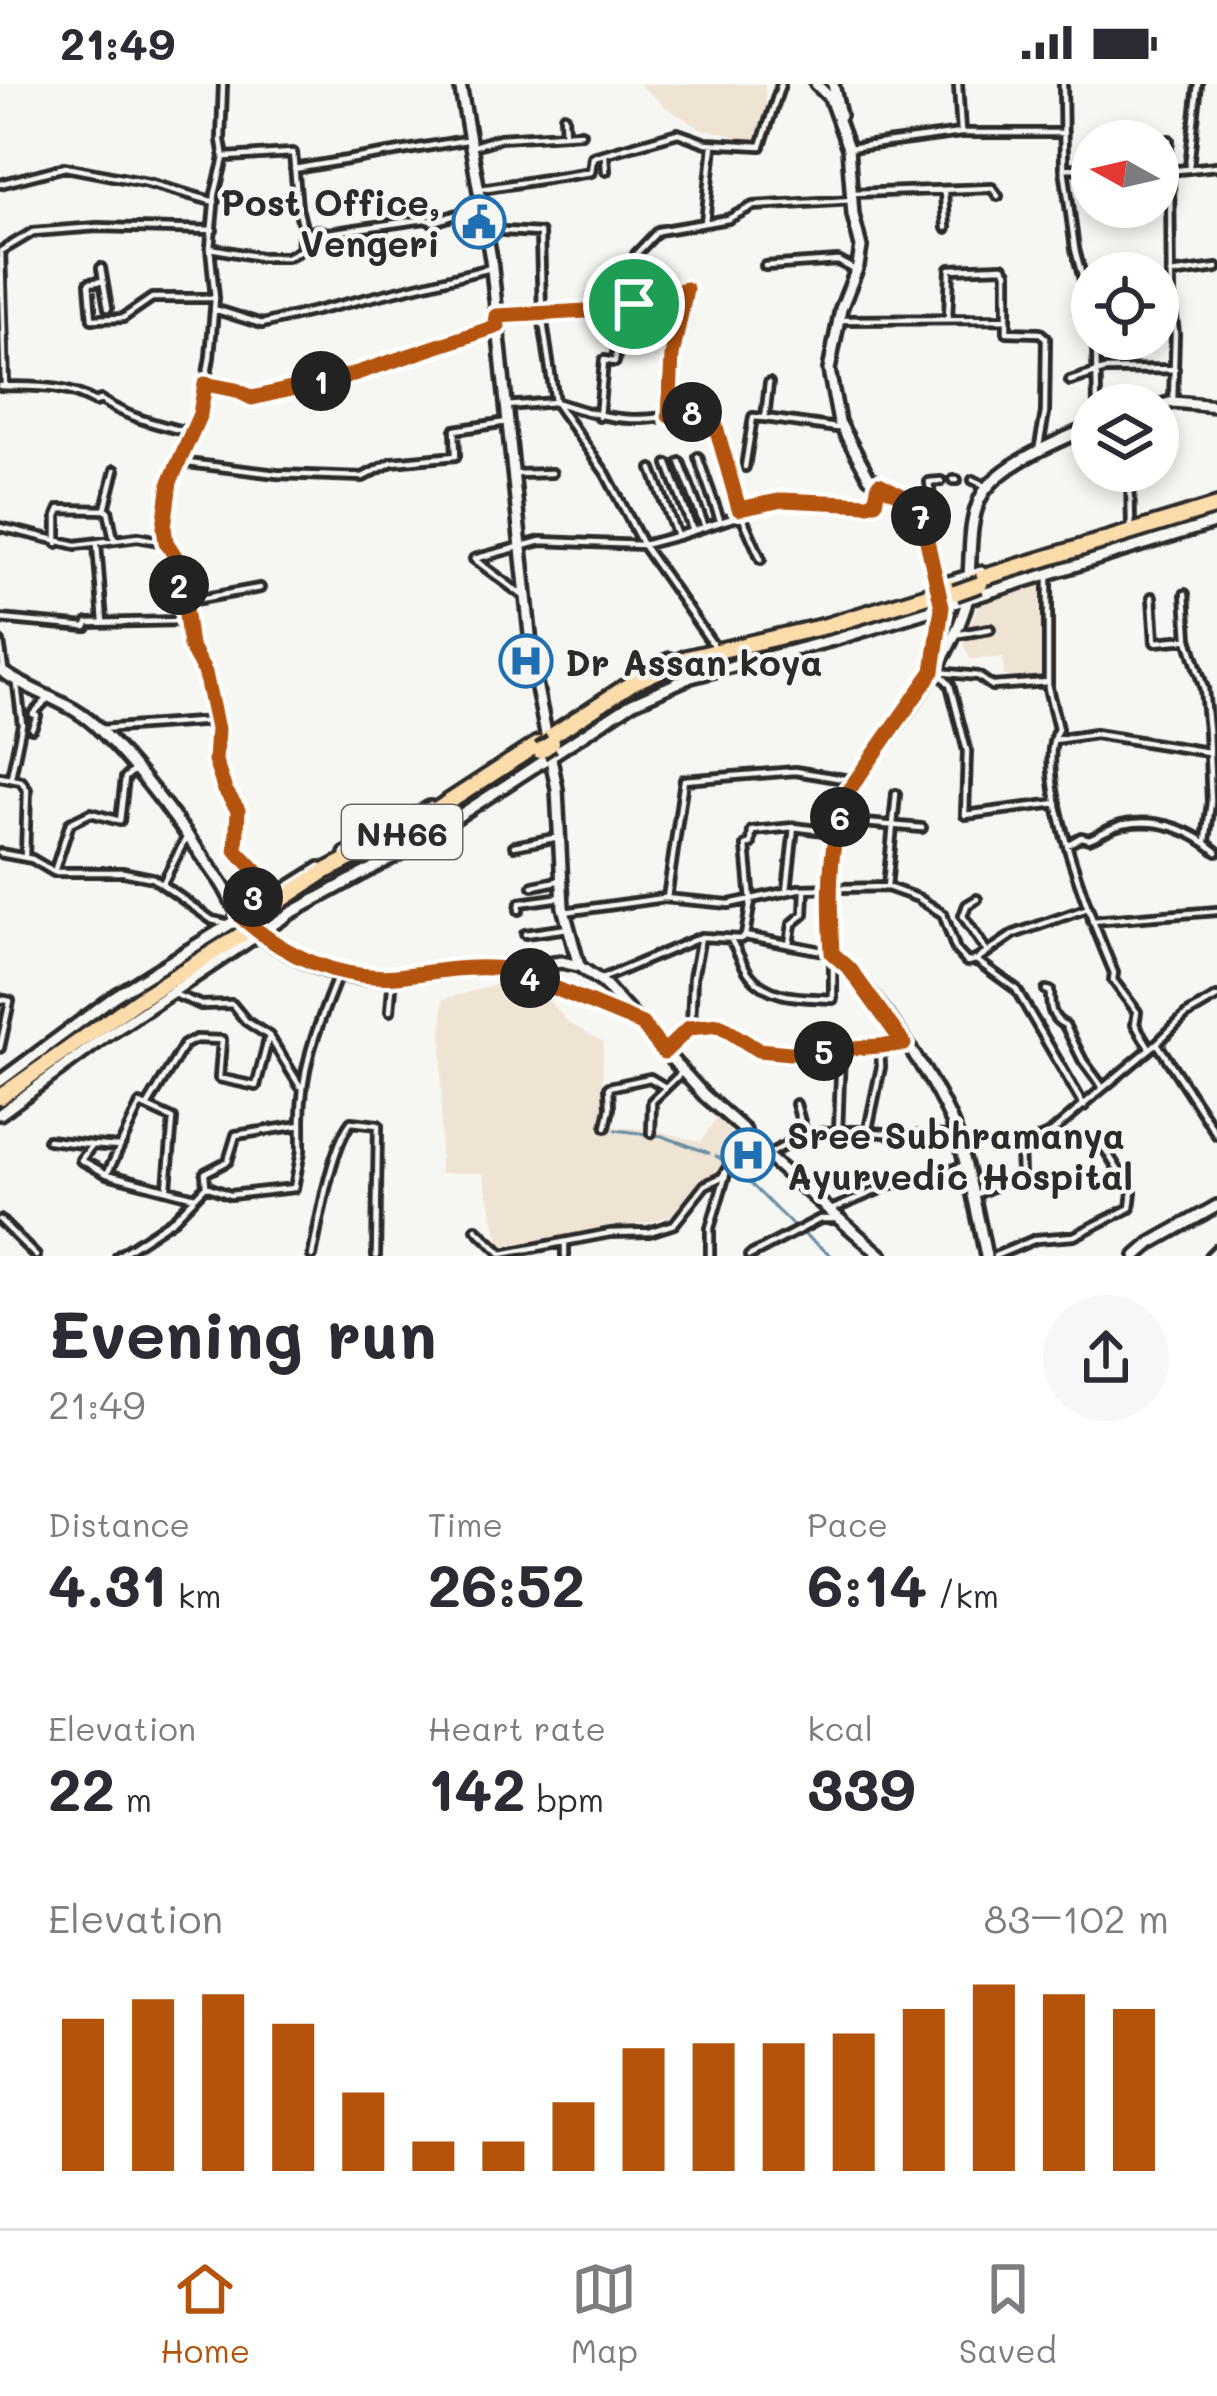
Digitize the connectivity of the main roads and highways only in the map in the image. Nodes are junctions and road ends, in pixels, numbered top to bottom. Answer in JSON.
{"nodes":[{"id":1,"x":1217,"y":510,"type":"edge"},
{"id":2,"x":0,"y":1088,"type":"edge"}],
"edges":[{"from":1,"to":2,"type":"highway","number":"NH66","bridge":true}]}
